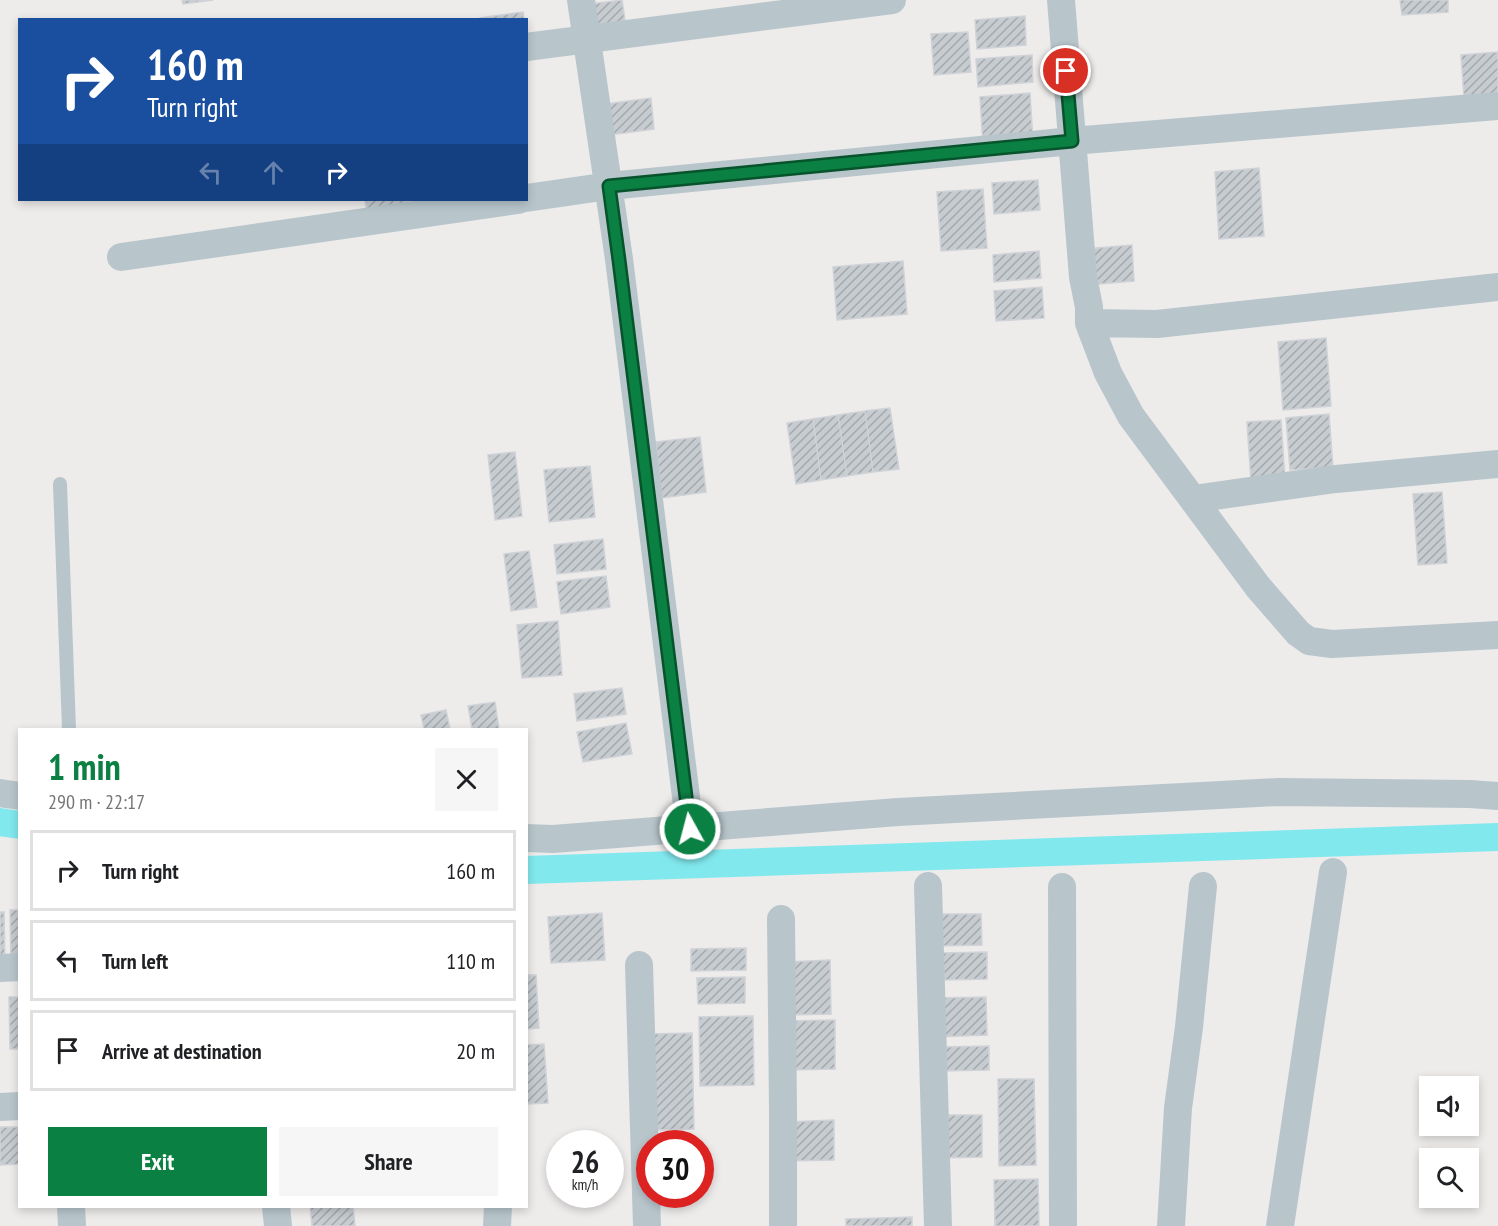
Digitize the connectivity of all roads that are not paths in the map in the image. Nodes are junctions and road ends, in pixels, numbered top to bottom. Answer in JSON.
{"nodes":[{"id":1,"x":581,"y":0,"type":"edge"},
{"id":2,"x":892,"y":0,"type":"edge"},
{"id":3,"x":1061,"y":0,"type":"edge"},
{"id":4,"x":587,"y":39,"type":"junction"},
{"id":5,"x":528,"y":47,"type":"edge"},
{"id":6,"x":1498,"y":106,"type":"edge"},
{"id":7,"x":1072,"y":141,"type":"junction"},
{"id":8,"x":609,"y":186,"type":"junction"},
{"id":9,"x":528,"y":198,"type":"edge"},
{"id":10,"x":511,"y":201,"type":"edge"},
{"id":11,"x":121,"y":257,"type":"dead end"},
{"id":12,"x":1498,"y":287,"type":"edge"},
{"id":13,"x":1089,"y":323,"type":"junction"},
{"id":14,"x":1498,"y":464,"type":"edge"},
{"id":15,"x":60,"y":483,"type":"dead end"},
{"id":16,"x":1192,"y":499,"type":"junction"},
{"id":17,"x":1498,"y":635,"type":"edge"},
{"id":18,"x":69,"y":728,"type":"edge"},
{"id":19,"x":0,"y":793,"type":"edge"},
{"id":20,"x":18,"y":796,"type":"edge"},
{"id":21,"x":1498,"y":796,"type":"edge"},
{"id":22,"x":690,"y":829,"type":"junction"},
{"id":23,"x":528,"y":838,"type":"edge"},
{"id":24,"x":1333,"y":872,"type":"dead end"},
{"id":25,"x":928,"y":886,"type":"dead end"},
{"id":26,"x":1203,"y":886,"type":"dead end"},
{"id":27,"x":1062,"y":887,"type":"dead end"},
{"id":28,"x":781,"y":919,"type":"dead end"},
{"id":29,"x":639,"y":965,"type":"dead end"},
{"id":30,"x":18,"y":967,"type":"edge"},
{"id":31,"x":0,"y":968,"type":"edge"},
{"id":32,"x":18,"y":1106,"type":"edge"},
{"id":33,"x":0,"y":1107,"type":"edge"},
{"id":34,"x":71,"y":1208,"type":"edge"},
{"id":35,"x":276,"y":1208,"type":"edge"},
{"id":36,"x":498,"y":1208,"type":"edge"},
{"id":37,"x":72,"y":1226,"type":"edge"},
{"id":38,"x":278,"y":1226,"type":"edge"},
{"id":39,"x":497,"y":1226,"type":"edge"},
{"id":40,"x":647,"y":1226,"type":"edge"},
{"id":41,"x":783,"y":1226,"type":"edge"},
{"id":42,"x":938,"y":1226,"type":"edge"},
{"id":43,"x":1063,"y":1226,"type":"edge"},
{"id":44,"x":1171,"y":1226,"type":"edge"},
{"id":45,"x":1280,"y":1226,"type":"edge"}],
"edges":[{"from":1,"to":4,"type":"street"},
{"from":2,"to":4,"type":"street"},
{"from":3,"to":7,"type":"street"},
{"from":4,"to":5,"type":"street"},
{"from":4,"to":8,"type":"street"},
{"from":6,"to":7,"type":"street"},
{"from":7,"to":8,"type":"street"},
{"from":7,"to":13,"type":"street"},
{"from":8,"to":9,"type":"street"},
{"from":8,"to":22,"type":"street"},
{"from":10,"to":11,"type":"street"},
{"from":12,"to":13,"type":"street"},
{"from":13,"to":16,"type":"street"},
{"from":14,"to":16,"type":"street"},
{"from":15,"to":18,"type":"lane"},
{"from":16,"to":17,"type":"street"},
{"from":19,"to":20,"type":"street"},
{"from":21,"to":22,"type":"street"},
{"from":22,"to":23,"type":"street"},
{"from":24,"to":45,"type":"street"},
{"from":25,"to":42,"type":"street"},
{"from":26,"to":44,"type":"street"},
{"from":27,"to":43,"type":"street"},
{"from":28,"to":41,"type":"street"},
{"from":29,"to":40,"type":"street"},
{"from":30,"to":31,"type":"street"},
{"from":32,"to":33,"type":"street"},
{"from":34,"to":37,"type":"street"},
{"from":35,"to":38,"type":"street"},
{"from":36,"to":39,"type":"street"}]}
